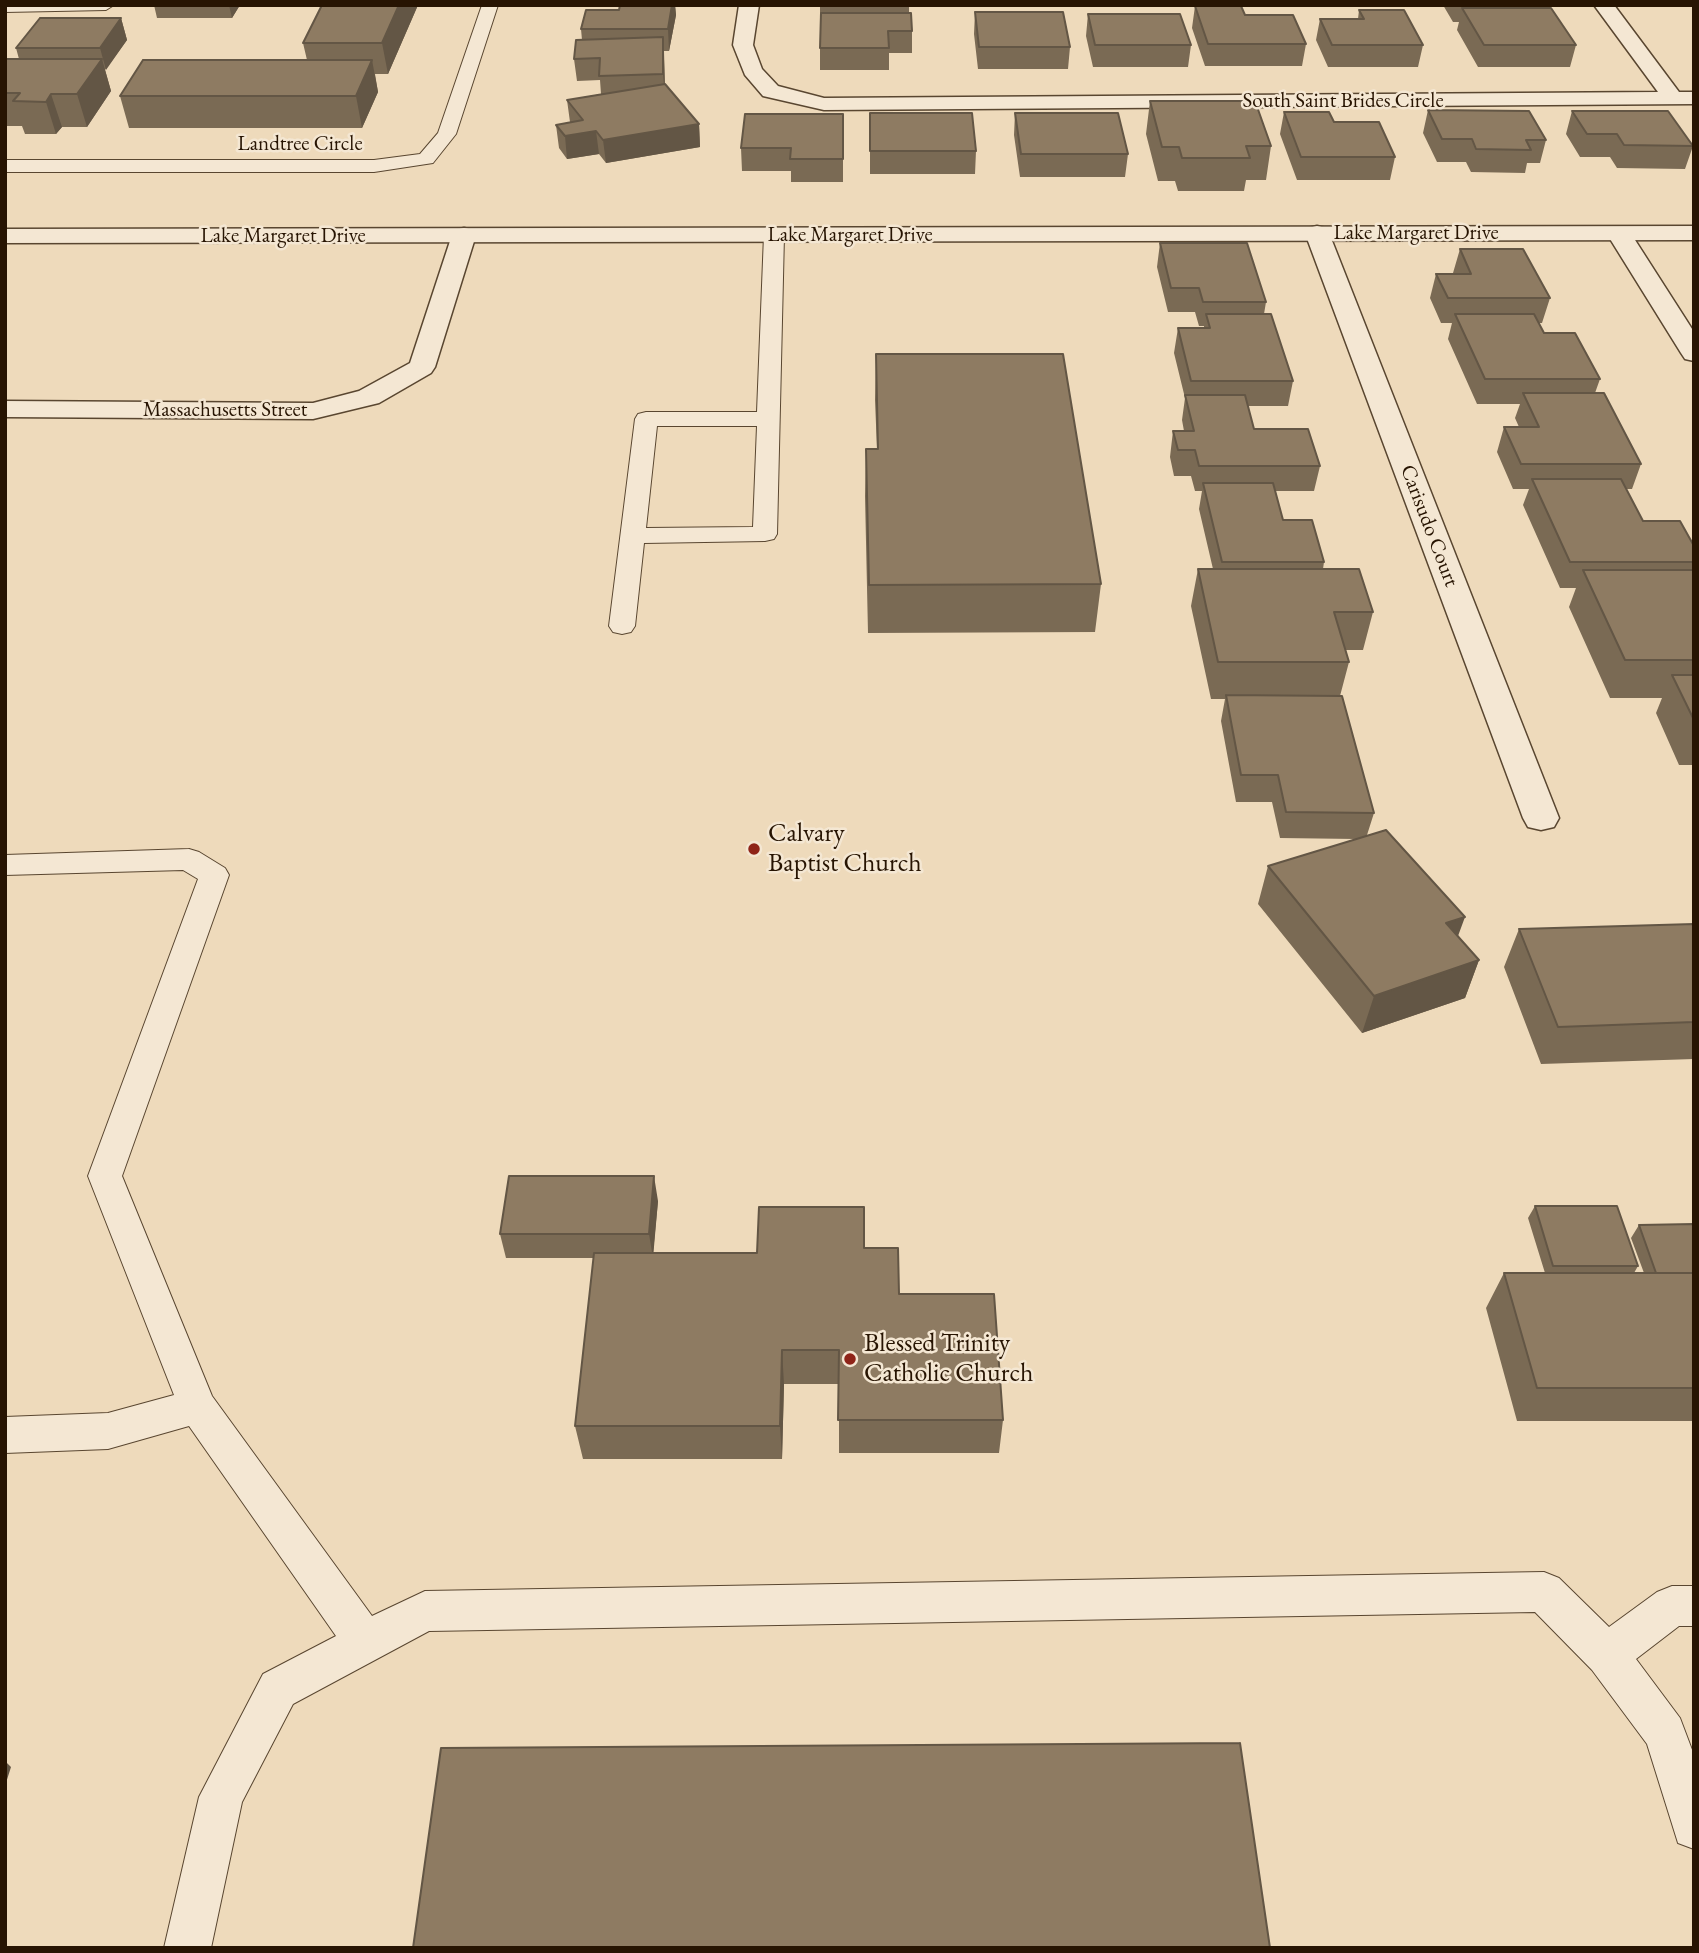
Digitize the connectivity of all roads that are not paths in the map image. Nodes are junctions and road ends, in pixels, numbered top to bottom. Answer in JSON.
{"nodes":[{"id":1,"x":106,"y":5,"type":"edge"},
{"id":2,"x":490,"y":5,"type":"edge"},
{"id":3,"x":749,"y":5,"type":"edge"},
{"id":4,"x":1604,"y":5,"type":"edge"},
{"id":5,"x":5,"y":7,"type":"edge"},
{"id":6,"x":1684,"y":99,"type":"edge"},
{"id":7,"x":5,"y":166,"type":"edge"},
{"id":8,"x":1317,"y":233,"type":"junction"},
{"id":9,"x":1694,"y":233,"type":"edge"},
{"id":10,"x":1619,"y":234,"type":"junction"},
{"id":11,"x":464,"y":235,"type":"junction"},
{"id":12,"x":774,"y":235,"type":"junction"},
{"id":13,"x":5,"y":236,"type":"edge"},
{"id":14,"x":1694,"y":353,"type":"edge"},
{"id":15,"x":5,"y":409,"type":"edge"},
{"id":16,"x":768,"y":419,"type":"junction"},
{"id":17,"x":633,"y":536,"type":"junction"},
{"id":18,"x":622,"y":626,"type":"dead end"},
{"id":19,"x":1541,"y":818,"type":"dead end"},
{"id":20,"x":5,"y":865,"type":"edge"},
{"id":21,"x":197,"y":1406,"type":"junction"},
{"id":22,"x":5,"y":1436,"type":"edge"},
{"id":23,"x":1694,"y":1606,"type":"edge"},
{"id":24,"x":366,"y":1643,"type":"junction"},
{"id":25,"x":1607,"y":1655,"type":"junction"},
{"id":26,"x":1690,"y":1800,"type":"edge"},
{"id":27,"x":187,"y":1948,"type":"edge"}],
"edges":[{"from":1,"to":5,"type":"lane"},
{"from":2,"to":7,"type":"lane","name":"Landtree Circle"},
{"from":3,"to":6,"type":"street","name":"South Saint Brides Circle"},
{"from":4,"to":6,"type":"street"},
{"from":8,"to":10,"type":"street","name":"Lake Margaret Drive"},
{"from":8,"to":12,"type":"street","name":"Lake Margaret Drive"},
{"from":8,"to":19,"type":"street","name":"Carisudo Court"},
{"from":9,"to":10,"type":"street","name":"Lake Margaret Drive"},
{"from":10,"to":14,"type":"street"},
{"from":11,"to":12,"type":"street","name":"Lake Margaret Drive"},
{"from":11,"to":13,"type":"street","name":"Lake Margaret Drive"},
{"from":11,"to":15,"type":"street","name":"Massachusetts Street"},
{"from":12,"to":16,"type":"lane"},
{"from":16,"to":17,"type":"lane"},
{"from":16,"to":17,"type":"lane"},
{"from":17,"to":18,"type":"lane"},
{"from":20,"to":21,"type":"lane"},
{"from":21,"to":22,"type":"lane"},
{"from":21,"to":24,"type":"lane"},
{"from":23,"to":25,"type":"lane"},
{"from":24,"to":25,"type":"lane"},
{"from":24,"to":27,"type":"lane"},
{"from":25,"to":26,"type":"lane"}]}
